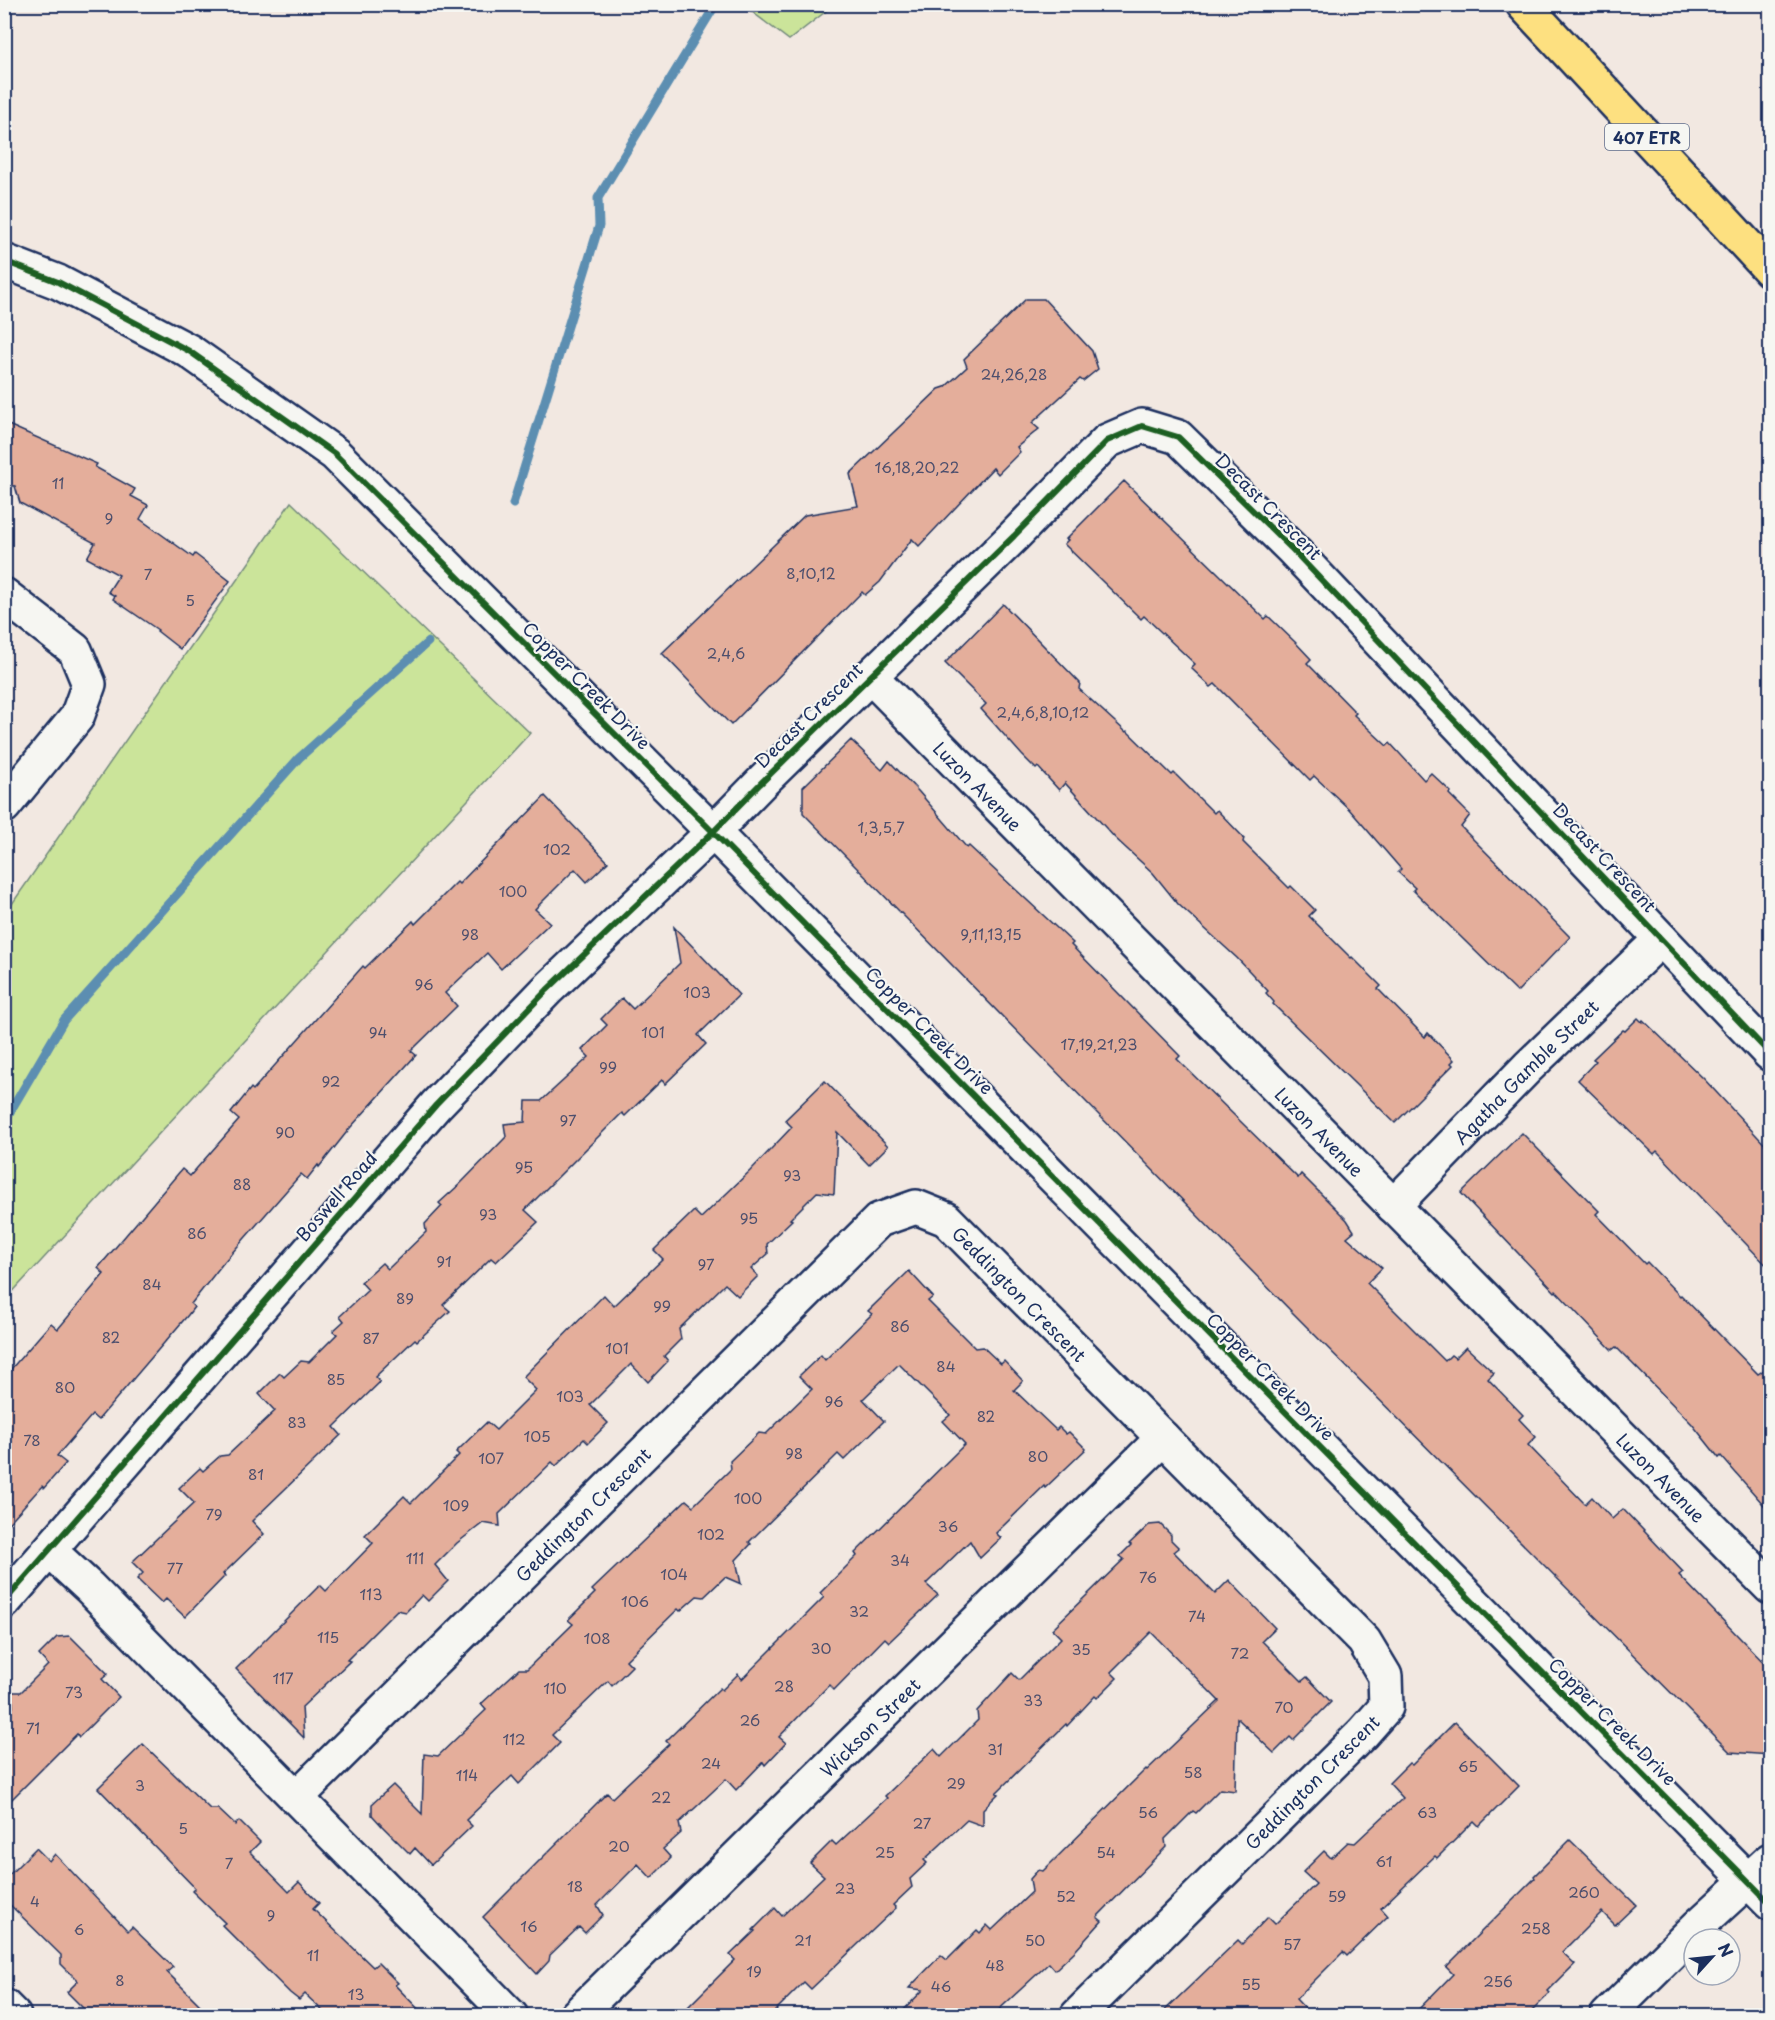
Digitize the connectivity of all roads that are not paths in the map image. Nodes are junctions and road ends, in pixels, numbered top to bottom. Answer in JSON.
{"nodes":[{"id":1,"x":1523,"y":4,"type":"edge"},
{"id":2,"x":4,"y":261,"type":"edge"},
{"id":3,"x":1770,"y":270,"type":"edge"},
{"id":4,"x":4,"y":596,"type":"edge"},
{"id":5,"x":870,"y":676,"type":"junction"},
{"id":6,"x":4,"y":806,"type":"edge"},
{"id":7,"x":713,"y":832,"type":"junction"},
{"id":8,"x":1662,"y":939,"type":"junction"},
{"id":9,"x":1770,"y":1054,"type":"edge"},
{"id":10,"x":1393,"y":1206,"type":"junction"},
{"id":11,"x":1163,"y":1438,"type":"junction"},
{"id":12,"x":50,"y":1551,"type":"junction"},
{"id":13,"x":1770,"y":1587,"type":"edge"},
{"id":14,"x":4,"y":1602,"type":"edge"},
{"id":15,"x":297,"y":1797,"type":"junction"},
{"id":16,"x":1763,"y":1881,"type":"edge"},
{"id":17,"x":4,"y":2006,"type":"edge"},
{"id":18,"x":14,"y":2016,"type":"edge"},
{"id":19,"x":511,"y":2016,"type":"edge"},
{"id":20,"x":576,"y":2016,"type":"edge"},
{"id":21,"x":1077,"y":2016,"type":"edge"},
{"id":22,"x":1607,"y":2016,"type":"edge"}],
"edges":[{"from":1,"to":3,"type":"highway","number":"407 ETR"},
{"from":2,"to":7,"type":"street","name":"Copper Creek Drive"},
{"from":4,"to":6,"type":"street"},
{"from":5,"to":7,"type":"street","name":"Decast Crescent"},
{"from":5,"to":8,"type":"street","name":"Decast Crescent"},
{"from":5,"to":10,"type":"street","name":"Luzon Avenue"},
{"from":7,"to":12,"type":"street","name":"Boswell Road"},
{"from":7,"to":16,"type":"street","name":"Copper Creek Drive"},
{"from":8,"to":9,"type":"street","name":"Decast Crescent"},
{"from":8,"to":10,"type":"street","name":"Agatha Gamble Street"},
{"from":10,"to":13,"type":"street","name":"Luzon Avenue"},
{"from":11,"to":15,"type":"street","name":"Geddington Crescent"},
{"from":11,"to":20,"type":"street","name":"Wickson Street"},
{"from":11,"to":21,"type":"street","name":"Geddington Crescent"},
{"from":12,"to":14,"type":"street","name":"Boswell Road"},
{"from":12,"to":15,"type":"street"},
{"from":15,"to":19,"type":"street"},
{"from":16,"to":22,"type":"street"},
{"from":17,"to":18,"type":"street"}]}
